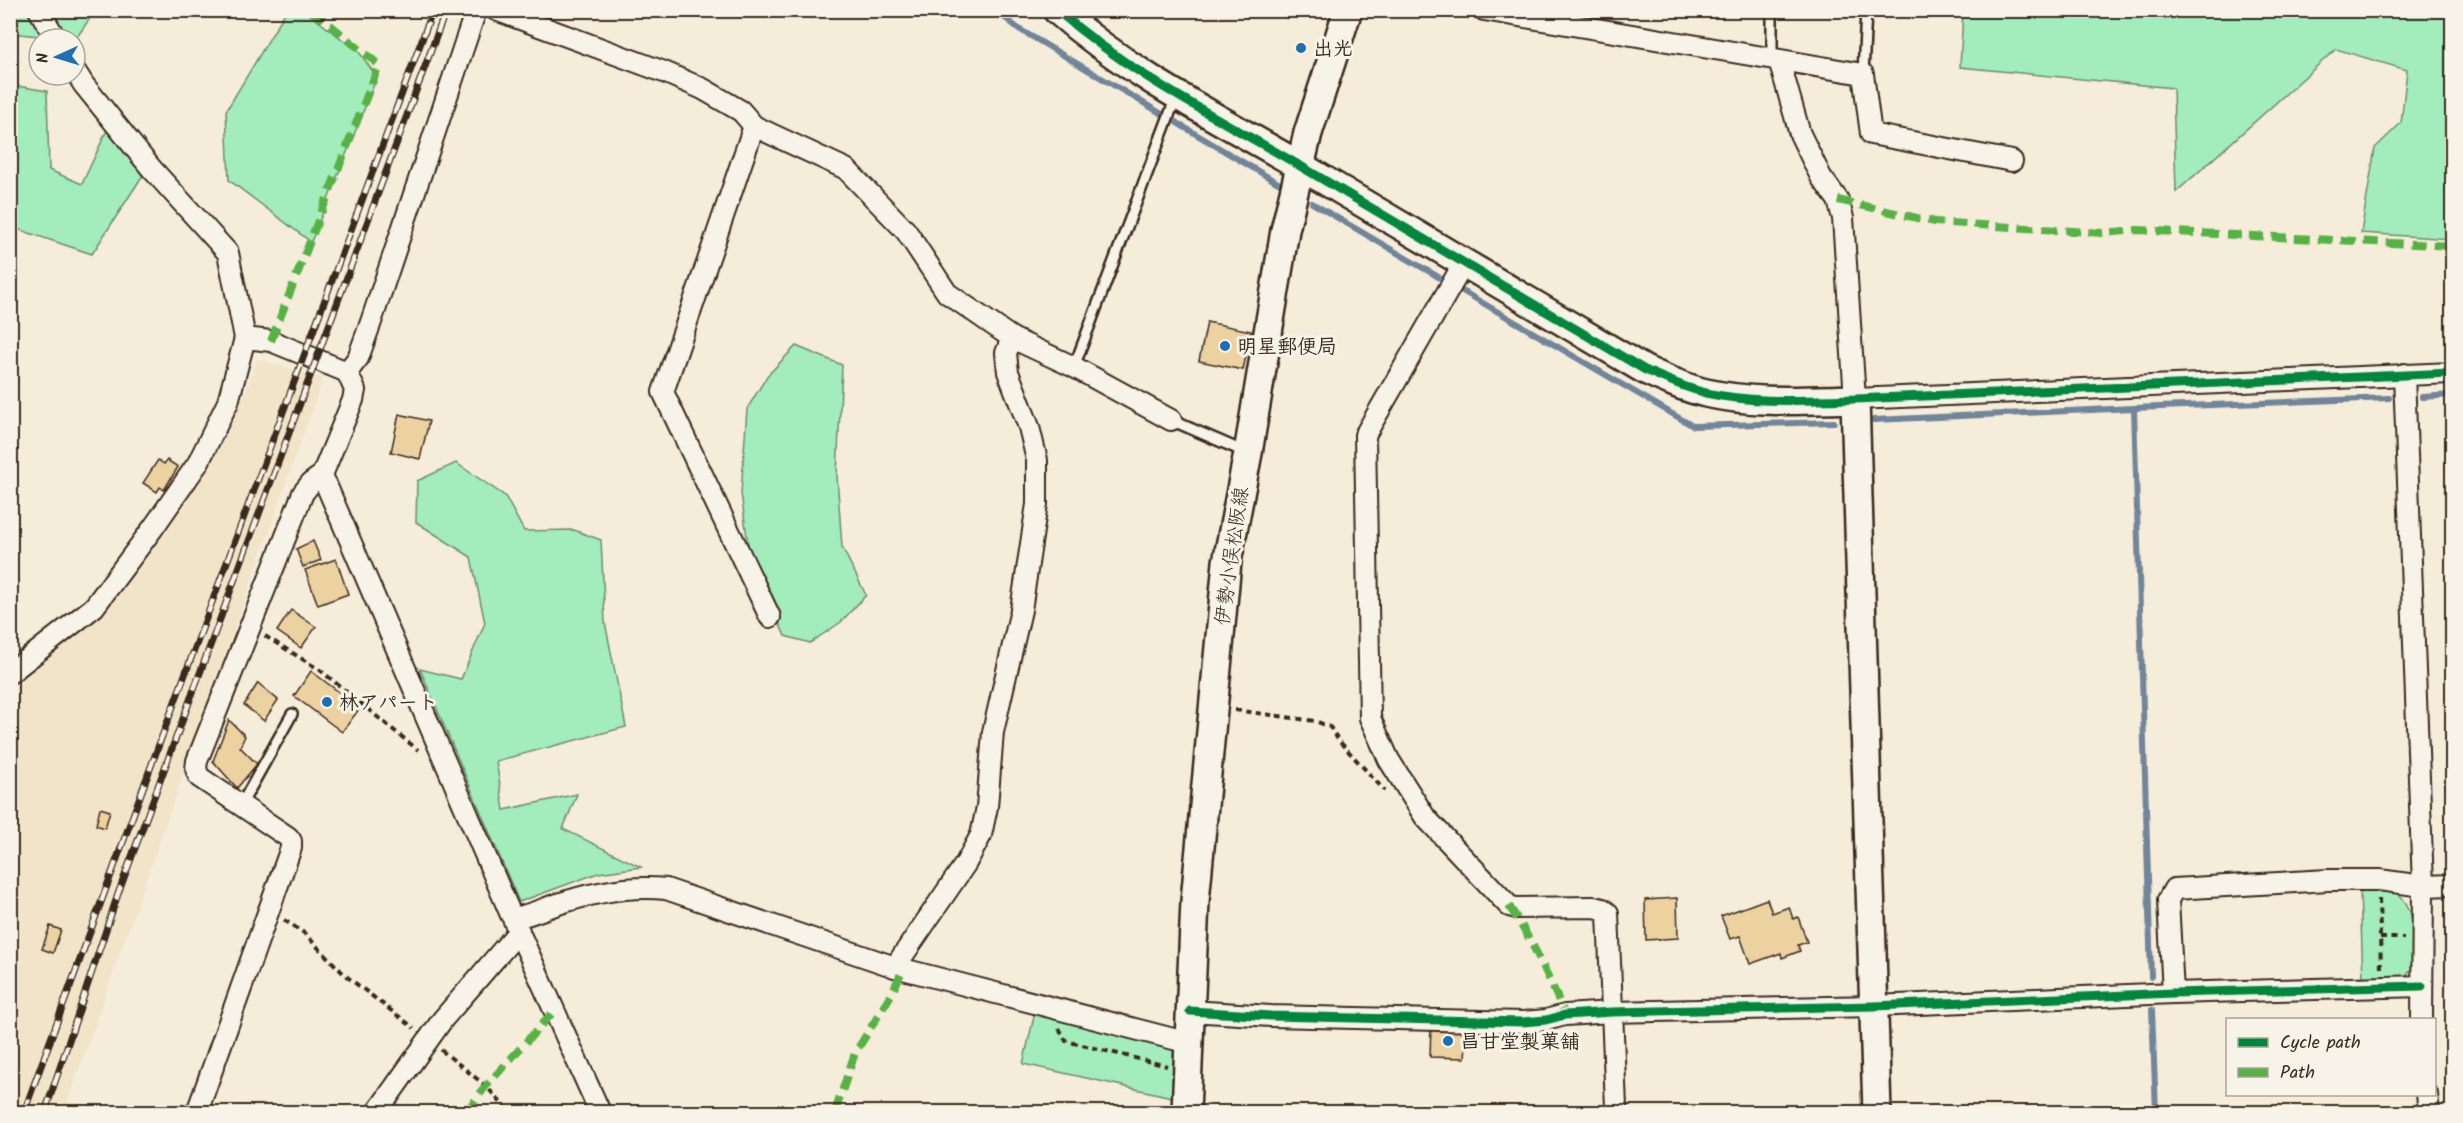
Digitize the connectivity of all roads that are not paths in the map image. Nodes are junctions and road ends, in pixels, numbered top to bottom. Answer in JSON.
{"nodes":[{"id":1,"x":39,"y":10,"type":"edge"},
{"id":2,"x":476,"y":10,"type":"edge"},
{"id":3,"x":496,"y":10,"type":"edge"},
{"id":4,"x":1057,"y":10,"type":"edge"},
{"id":5,"x":1348,"y":10,"type":"edge"},
{"id":6,"x":1484,"y":10,"type":"edge"},
{"id":7,"x":1772,"y":10,"type":"edge"},
{"id":8,"x":1866,"y":10,"type":"edge"},
{"id":9,"x":49,"y":27,"type":"edge"},
{"id":10,"x":1775,"y":59,"type":"junction"},
{"id":11,"x":1863,"y":74,"type":"junction"},
{"id":12,"x":86,"y":87,"type":"edge"},
{"id":13,"x":1174,"y":103,"type":"junction"},
{"id":14,"x":754,"y":126,"type":"junction"},
{"id":15,"x":2012,"y":161,"type":"dead end"},
{"id":16,"x":1300,"y":166,"type":"junction"},
{"id":17,"x":1461,"y":268,"type":"junction"},
{"id":18,"x":245,"y":338,"type":"junction"},
{"id":19,"x":1012,"y":338,"type":"junction"},
{"id":20,"x":1074,"y":367,"type":"junction"},
{"id":21,"x":347,"y":372,"type":"junction"},
{"id":22,"x":2452,"y":373,"type":"edge"},
{"id":23,"x":2404,"y":374,"type":"junction"},
{"id":24,"x":1855,"y":399,"type":"junction"},
{"id":25,"x":1171,"y":420,"type":"joint"},
{"id":26,"x":1248,"y":453,"type":"junction"},
{"id":27,"x":322,"y":475,"type":"junction"},
{"id":28,"x":770,"y":617,"type":"dead end"},
{"id":29,"x":10,"y":673,"type":"edge"},
{"id":30,"x":292,"y":714,"type":"dead end"},
{"id":31,"x":241,"y":805,"type":"junction"},
{"id":32,"x":2452,"y":885,"type":"edge"},
{"id":33,"x":2422,"y":886,"type":"junction"},
{"id":34,"x":515,"y":923,"type":"junction"},
{"id":35,"x":895,"y":967,"type":"junction"},
{"id":36,"x":2422,"y":986,"type":"junction"},
{"id":37,"x":2173,"y":993,"type":"junction"},
{"id":38,"x":1874,"y":1006,"type":"junction"},
{"id":39,"x":1190,"y":1011,"type":"junction"},
{"id":40,"x":1612,"y":1012,"type":"junction"},
{"id":41,"x":2422,"y":1018,"type":"edge"},
{"id":42,"x":1189,"y":1043,"type":"junction"},
{"id":43,"x":2427,"y":1096,"type":"edge"},
{"id":44,"x":197,"y":1113,"type":"edge"},
{"id":45,"x":377,"y":1113,"type":"edge"},
{"id":46,"x":600,"y":1113,"type":"edge"},
{"id":47,"x":1186,"y":1113,"type":"edge"},
{"id":48,"x":1613,"y":1113,"type":"edge"},
{"id":49,"x":1877,"y":1113,"type":"edge"},
{"id":50,"x":2429,"y":1113,"type":"edge"}],
"edges":[{"from":1,"to":9,"type":"street"},
{"from":2,"to":21,"type":"street"},
{"from":3,"to":14,"type":"street"},
{"from":4,"to":13,"type":"street"},
{"from":5,"to":16,"type":"street","name":"伊勢小俣松阪線"},
{"from":6,"to":10,"type":"street"},
{"from":7,"to":10,"type":"lane"},
{"from":8,"to":11,"type":"lane"},
{"from":10,"to":11,"type":"street"},
{"from":10,"to":24,"type":"street"},
{"from":11,"to":15,"type":"street"},
{"from":12,"to":18,"type":"street"},
{"from":13,"to":16,"type":"street"},
{"from":13,"to":20,"type":"lane"},
{"from":14,"to":19,"type":"street"},
{"from":14,"to":28,"type":"street"},
{"from":16,"to":17,"type":"street"},
{"from":16,"to":26,"type":"street","name":"伊勢小俣松阪線"},
{"from":17,"to":24,"type":"street"},
{"from":17,"to":40,"type":"street"},
{"from":18,"to":21,"type":"street"},
{"from":18,"to":29,"type":"street"},
{"from":19,"to":20,"type":"street"},
{"from":19,"to":35,"type":"street"},
{"from":20,"to":25,"type":"street"},
{"from":21,"to":27,"type":"street"},
{"from":22,"to":23,"type":"street"},
{"from":23,"to":24,"type":"street"},
{"from":23,"to":33,"type":"street"},
{"from":24,"to":38,"type":"street"},
{"from":25,"to":26,"type":"lane"},
{"from":26,"to":39,"type":"street","name":"伊勢小俣松阪線"},
{"from":27,"to":31,"type":"street"},
{"from":27,"to":34,"type":"street"},
{"from":30,"to":31,"type":"lane"},
{"from":31,"to":44,"type":"street"},
{"from":32,"to":33,"type":"street"},
{"from":33,"to":36,"type":"street"},
{"from":33,"to":37,"type":"street"},
{"from":34,"to":35,"type":"street"},
{"from":34,"to":45,"type":"street"},
{"from":34,"to":46,"type":"street"},
{"from":35,"to":42,"type":"street"},
{"from":36,"to":37,"type":"street"},
{"from":36,"to":41,"type":"street"},
{"from":37,"to":38,"type":"street"},
{"from":38,"to":40,"type":"street"},
{"from":38,"to":49,"type":"street"},
{"from":39,"to":40,"type":"street"},
{"from":39,"to":42,"type":"street","name":"伊勢小俣松阪線"},
{"from":40,"to":48,"type":"street"},
{"from":42,"to":47,"type":"street","name":"伊勢小俣松阪線"},
{"from":43,"to":50,"type":"street"}]}
